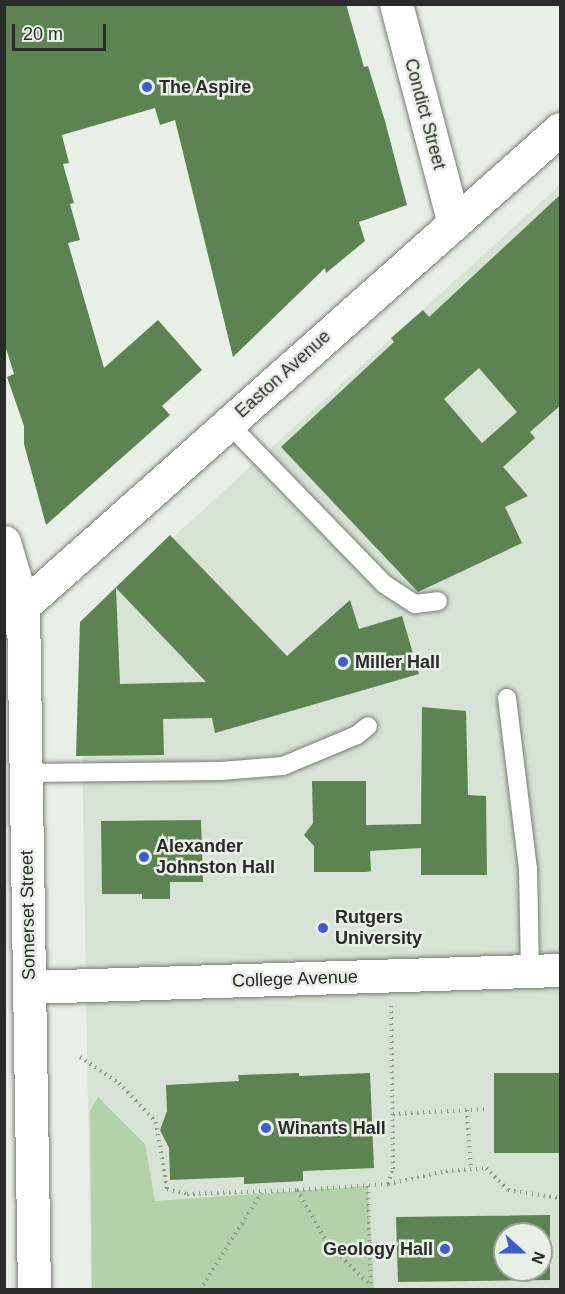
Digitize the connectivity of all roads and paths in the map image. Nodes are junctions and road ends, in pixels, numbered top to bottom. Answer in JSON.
{"nodes":[{"id":1,"x":396,"y":4,"type":"edge"},
{"id":2,"x":561,"y":129,"type":"edge"},
{"id":3,"x":454,"y":223,"type":"junction"},
{"id":4,"x":228,"y":423,"type":"junction"},
{"id":5,"x":4,"y":542,"type":"edge"},
{"id":6,"x":438,"y":601,"type":"dead end"},
{"id":7,"x":14,"y":612,"type":"edge"},
{"id":8,"x":507,"y":699,"type":"dead end"},
{"id":9,"x":368,"y":726,"type":"dead end"},
{"id":10,"x":26,"y":773,"type":"junction"},
{"id":11,"x":545,"y":970,"type":"edge"},
{"id":12,"x":391,"y":975,"type":"junction"},
{"id":13,"x":30,"y":987,"type":"junction"},
{"id":14,"x":80,"y":1057,"type":"dead end"},
{"id":15,"x":486,"y":1109,"type":"dead end"},
{"id":16,"x":467,"y":1110,"type":"junction"},
{"id":17,"x":393,"y":1114,"type":"junction"},
{"id":18,"x":471,"y":1169,"type":"junction"},
{"id":19,"x":388,"y":1184,"type":"junction"},
{"id":20,"x":368,"y":1186,"type":"junction"},
{"id":21,"x":297,"y":1190,"type":"junction"},
{"id":22,"x":261,"y":1192,"type":"junction"},
{"id":23,"x":561,"y":1198,"type":"edge"},
{"id":24,"x":370,"y":1244,"type":"junction"},
{"id":25,"x":386,"y":1244,"type":"dead end"},
{"id":26,"x":34,"y":1290,"type":"edge"},
{"id":27,"x":200,"y":1290,"type":"edge"}],
"edges":[{"from":1,"to":3,"type":"street","name":"Condict Street"},
{"from":2,"to":3,"type":"street","name":"Easton Avenue"},
{"from":3,"to":4,"type":"street","name":"Easton Avenue"},
{"from":4,"to":6,"type":"lane"},
{"from":4,"to":7,"type":"street","name":"Easton Avenue"},
{"from":5,"to":7,"type":"street","name":"Somerset Street"},
{"from":7,"to":10,"type":"street","name":"Somerset Street"},
{"from":8,"to":11,"type":"lane"},
{"from":9,"to":10,"type":"lane"},
{"from":10,"to":13,"type":"street","name":"Somerset Street"},
{"from":11,"to":12,"type":"street","name":"College Avenue"},
{"from":12,"to":13,"type":"street","name":"College Avenue"},
{"from":12,"to":17,"type":"path"},
{"from":13,"to":26,"type":"street","name":"Somerset Street"},
{"from":14,"to":22,"type":"path"},
{"from":15,"to":16,"type":"path"},
{"from":16,"to":17,"type":"path"},
{"from":16,"to":18,"type":"path"},
{"from":17,"to":19,"type":"path"},
{"from":18,"to":19,"type":"path"},
{"from":18,"to":23,"type":"path"},
{"from":19,"to":20,"type":"path"},
{"from":20,"to":21,"type":"path"},
{"from":20,"to":24,"type":"path"},
{"from":21,"to":22,"type":"path"},
{"from":21,"to":24,"type":"path"},
{"from":22,"to":27,"type":"path"},
{"from":24,"to":25,"type":"path"}]}
